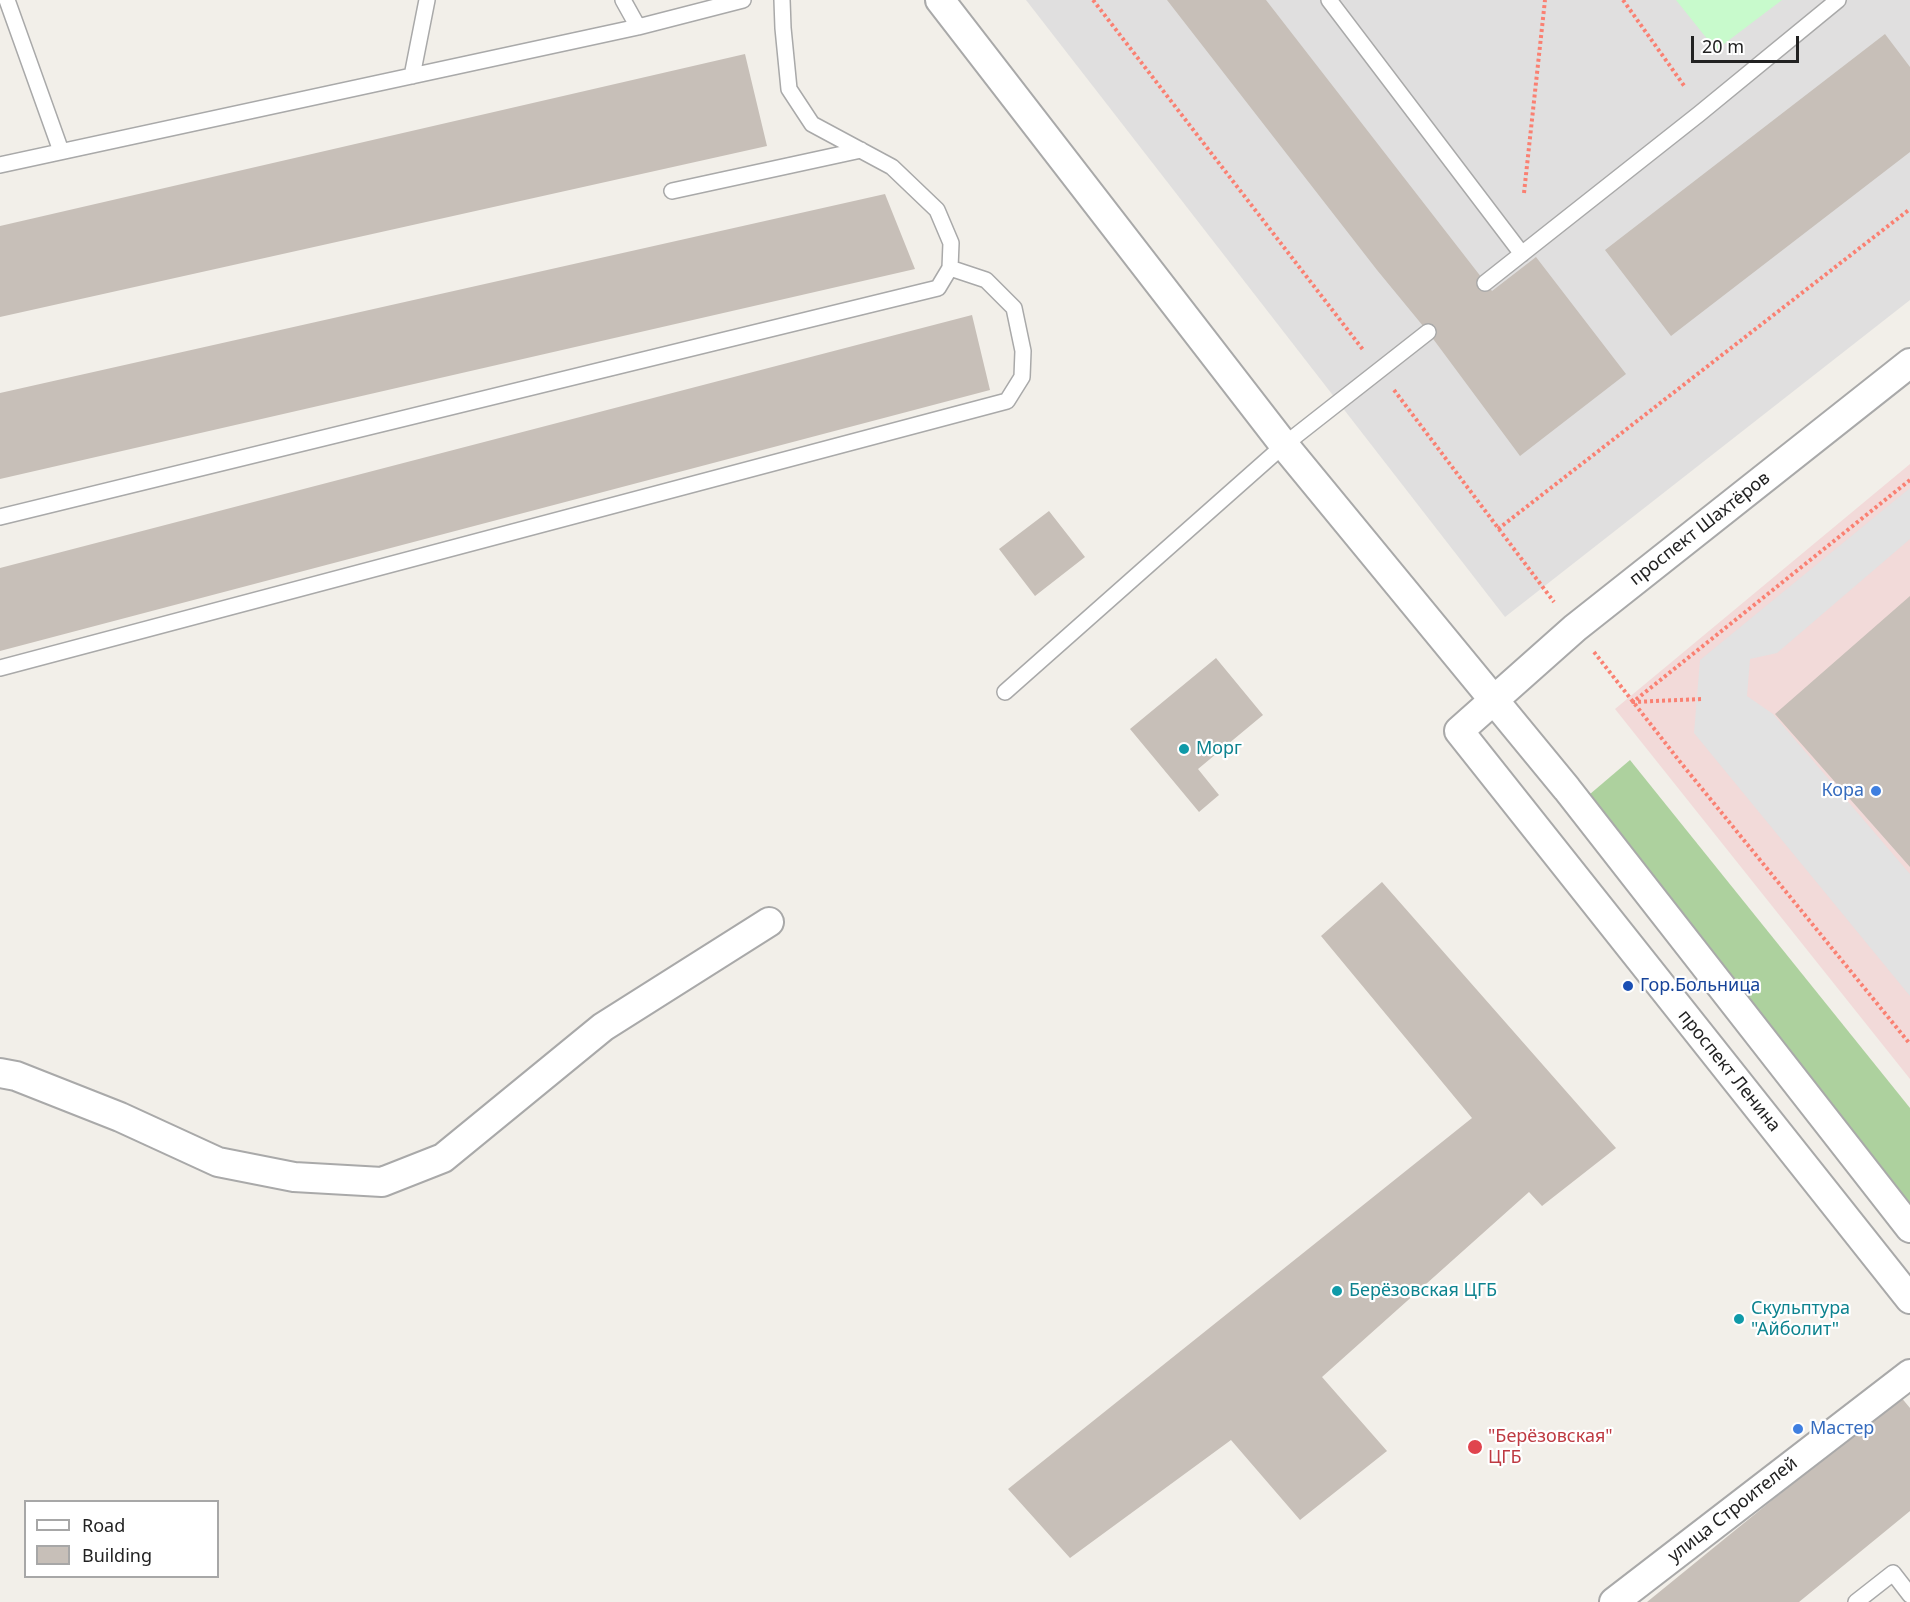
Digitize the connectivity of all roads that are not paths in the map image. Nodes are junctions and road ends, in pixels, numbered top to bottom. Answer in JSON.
{"nodes":[{"id":1,"x":6,"y":0,"type":"edge"},
{"id":2,"x":428,"y":0,"type":"edge"},
{"id":3,"x":623,"y":0,"type":"edge"},
{"id":4,"x":743,"y":0,"type":"edge"},
{"id":5,"x":782,"y":0,"type":"edge"},
{"id":6,"x":939,"y":0,"type":"edge"},
{"id":7,"x":1329,"y":0,"type":"edge"},
{"id":8,"x":1838,"y":0,"type":"edge"},
{"id":9,"x":638,"y":27,"type":"junction"},
{"id":10,"x":412,"y":76,"type":"junction"},
{"id":11,"x":861,"y":150,"type":"junction"},
{"id":12,"x":61,"y":151,"type":"junction"},
{"id":13,"x":0,"y":165,"type":"edge"},
{"id":14,"x":672,"y":191,"type":"dead end"},
{"id":15,"x":1522,"y":254,"type":"junction"},
{"id":16,"x":950,"y":268,"type":"junction"},
{"id":17,"x":1485,"y":282,"type":"dead end"},
{"id":18,"x":1428,"y":332,"type":"dead end"},
{"id":19,"x":1909,"y":365,"type":"edge"},
{"id":20,"x":1284,"y":445,"type":"junction"},
{"id":21,"x":0,"y":517,"type":"edge"},
{"id":22,"x":0,"y":668,"type":"edge"},
{"id":23,"x":1005,"y":692,"type":"dead end"},
{"id":24,"x":1493,"y":700,"type":"junction"},
{"id":25,"x":1459,"y":731,"type":"joint"},
{"id":26,"x":770,"y":922,"type":"dead end"},
{"id":27,"x":0,"y":1073,"type":"edge"},
{"id":28,"x":1910,"y":1228,"type":"edge"},
{"id":29,"x":1910,"y":1299,"type":"edge"},
{"id":30,"x":1910,"y":1374,"type":"edge"},
{"id":31,"x":1910,"y":1595,"type":"edge"},
{"id":32,"x":1614,"y":1602,"type":"edge"},
{"id":33,"x":1856,"y":1602,"type":"edge"}],
"edges":[{"from":1,"to":12,"type":"lane"},
{"from":2,"to":10,"type":"lane"},
{"from":3,"to":9,"type":"lane"},
{"from":4,"to":9,"type":"lane"},
{"from":5,"to":11,"type":"lane"},
{"from":6,"to":20,"type":"street"},
{"from":7,"to":15,"type":"lane"},
{"from":8,"to":15,"type":"lane"},
{"from":9,"to":10,"type":"lane"},
{"from":10,"to":12,"type":"lane"},
{"from":11,"to":14,"type":"lane"},
{"from":11,"to":16,"type":"lane"},
{"from":12,"to":13,"type":"lane"},
{"from":15,"to":17,"type":"lane"},
{"from":16,"to":21,"type":"lane"},
{"from":16,"to":22,"type":"lane"},
{"from":18,"to":20,"type":"lane"},
{"from":19,"to":24,"type":"street","name":"проспект Шахтёров"},
{"from":20,"to":23,"type":"lane"},
{"from":20,"to":24,"type":"street"},
{"from":24,"to":25,"type":"street","name":"проспект Шахтёров"},
{"from":24,"to":28,"type":"street"},
{"from":25,"to":29,"type":"street","name":"проспект Ленина"},
{"from":26,"to":27,"type":"street"},
{"from":30,"to":32,"type":"street","name":"улица Строителей"},
{"from":31,"to":33,"type":"lane"}]}
